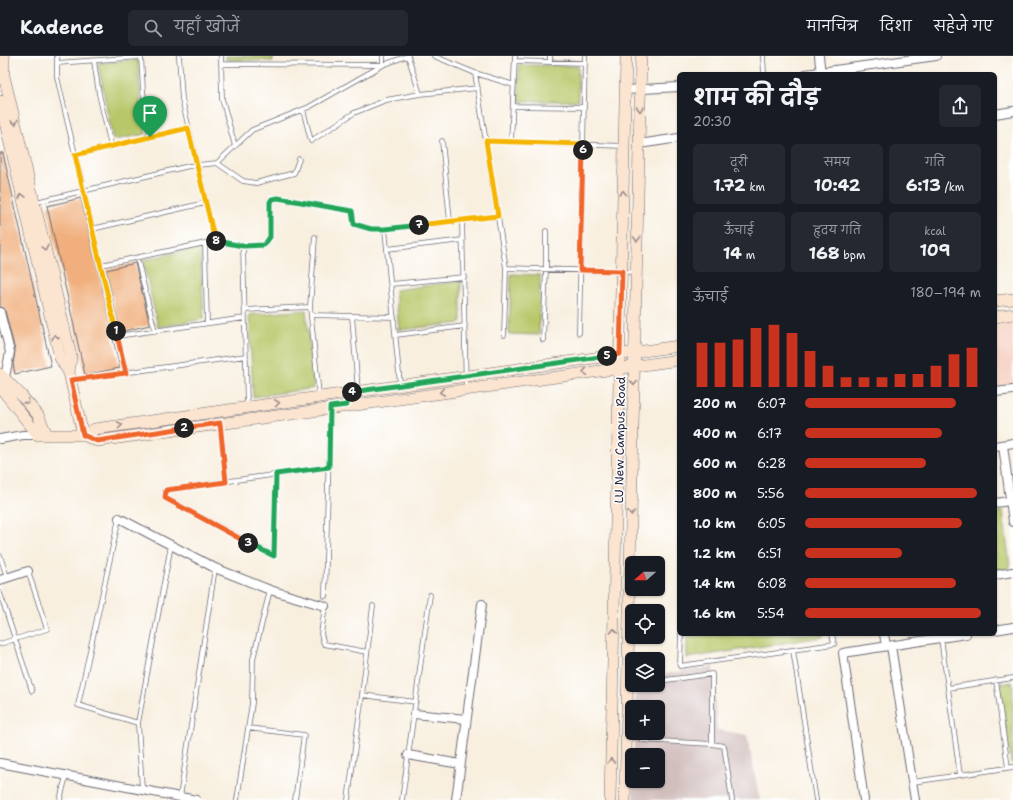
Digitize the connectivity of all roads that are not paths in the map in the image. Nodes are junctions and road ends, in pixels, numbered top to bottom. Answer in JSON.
{"nodes":[{"id":1,"x":4,"y":56,"type":"edge"},
{"id":2,"x":57,"y":56,"type":"edge"},
{"id":3,"x":141,"y":56,"type":"edge"},
{"id":4,"x":179,"y":56,"type":"edge"},
{"id":5,"x":221,"y":56,"type":"edge"},
{"id":6,"x":383,"y":56,"type":"edge"},
{"id":7,"x":407,"y":56,"type":"edge"},
{"id":8,"x":434,"y":56,"type":"edge"},
{"id":9,"x":515,"y":56,"type":"edge"},
{"id":10,"x":550,"y":56,"type":"edge"},
{"id":11,"x":585,"y":56,"type":"edge"},
{"id":12,"x":626,"y":56,"type":"edge"},
{"id":13,"x":641,"y":56,"type":"edge"},
{"id":14,"x":762,"y":56,"type":"edge"},
{"id":15,"x":819,"y":56,"type":"edge"},
{"id":16,"x":936,"y":56,"type":"edge"},
{"id":17,"x":94,"y":61,"type":"junction"},
{"id":18,"x":515,"y":61,"type":"junction"},
{"id":19,"x":550,"y":62,"type":"junction"},
{"id":20,"x":57,"y":63,"type":"junction"},
{"id":21,"x":584,"y":63,"type":"junction"},
{"id":22,"x":221,"y":64,"type":"junction"},
{"id":23,"x":383,"y":65,"type":"junction"},
{"id":24,"x":764,"y":72,"type":"edge"},
{"id":25,"x":821,"y":72,"type":"edge"},
{"id":26,"x":828,"y":72,"type":"edge"},
{"id":27,"x":475,"y":73,"type":"junction"},
{"id":28,"x":514,"y":85,"type":"junction"},
{"id":29,"x":677,"y":87,"type":"edge"},
{"id":30,"x":478,"y":88,"type":"junction"},
{"id":31,"x":626,"y":90,"type":"junction"},
{"id":32,"x":640,"y":90,"type":"junction"},
{"id":33,"x":420,"y":94,"type":"junction"},
{"id":34,"x":0,"y":100,"type":"edge"},
{"id":35,"x":513,"y":106,"type":"junction"},
{"id":36,"x":584,"y":107,"type":"junction"},
{"id":37,"x":303,"y":110,"type":"junction"},
{"id":38,"x":1013,"y":111,"type":"edge"},
{"id":39,"x":997,"y":114,"type":"edge"},
{"id":40,"x":188,"y":128,"type":"junction"},
{"id":41,"x":150,"y":137,"type":"junction"},
{"id":42,"x":677,"y":138,"type":"edge"},
{"id":43,"x":442,"y":141,"type":"dead end"},
{"id":44,"x":486,"y":141,"type":"junction"},
{"id":45,"x":511,"y":142,"type":"junction"},
{"id":46,"x":583,"y":144,"type":"junction"},
{"id":47,"x":640,"y":144,"type":"junction"},
{"id":48,"x":111,"y":146,"type":"junction"},
{"id":49,"x":235,"y":146,"type":"junction"},
{"id":50,"x":624,"y":146,"type":"junction"},
{"id":51,"x":75,"y":155,"type":"junction"},
{"id":52,"x":299,"y":159,"type":"dead end"},
{"id":53,"x":217,"y":163,"type":"junction"},
{"id":54,"x":196,"y":165,"type":"junction"},
{"id":55,"x":84,"y":191,"type":"junction"},
{"id":56,"x":34,"y":202,"type":"junction"},
{"id":57,"x":206,"y":203,"type":"junction"},
{"id":58,"x":498,"y":216,"type":"junction"},
{"id":59,"x":462,"y":220,"type":"junction"},
{"id":60,"x":450,"y":221,"type":"junction"},
{"id":61,"x":92,"y":229,"type":"junction"},
{"id":62,"x":385,"y":229,"type":"junction"},
{"id":63,"x":546,"y":231,"type":"dead end"},
{"id":64,"x":315,"y":237,"type":"dead end"},
{"id":65,"x":463,"y":240,"type":"junction"},
{"id":66,"x":215,"y":241,"type":"junction"},
{"id":67,"x":205,"y":243,"type":"junction"},
{"id":68,"x":243,"y":246,"type":"junction"},
{"id":69,"x":387,"y":249,"type":"junction"},
{"id":70,"x":137,"y":258,"type":"junction"},
{"id":71,"x":101,"y":266,"type":"junction"},
{"id":72,"x":506,"y":268,"type":"junction"},
{"id":73,"x":546,"y":269,"type":"junction"},
{"id":74,"x":580,"y":270,"type":"junction"},
{"id":75,"x":622,"y":271,"type":"junction"},
{"id":76,"x":637,"y":272,"type":"junction"},
{"id":77,"x":464,"y":277,"type":"junction"},
{"id":78,"x":391,"y":284,"type":"junction"},
{"id":79,"x":1013,"y":299,"type":"edge"},
{"id":80,"x":997,"y":301,"type":"edge"},
{"id":81,"x":310,"y":307,"type":"junction"},
{"id":82,"x":244,"y":310,"type":"junction"},
{"id":83,"x":0,"y":312,"type":"edge"},
{"id":84,"x":1013,"y":314,"type":"edge"},
{"id":85,"x":311,"y":315,"type":"junction"},
{"id":86,"x":352,"y":316,"type":"junction"},
{"id":87,"x":394,"y":317,"type":"junction"},
{"id":88,"x":997,"y":317,"type":"edge"},
{"id":89,"x":245,"y":318,"type":"junction"},
{"id":90,"x":208,"y":324,"type":"junction"},
{"id":91,"x":465,"y":326,"type":"junction"},
{"id":92,"x":155,"y":331,"type":"junction"},
{"id":93,"x":579,"y":333,"type":"dead end"},
{"id":94,"x":396,"y":335,"type":"junction"},
{"id":95,"x":504,"y":335,"type":"dead end"},
{"id":96,"x":117,"y":336,"type":"junction"},
{"id":97,"x":543,"y":340,"type":"dead end"},
{"id":98,"x":677,"y":346,"type":"edge"},
{"id":99,"x":635,"y":352,"type":"junction"},
{"id":100,"x":620,"y":354,"type":"junction"},
{"id":101,"x":246,"y":356,"type":"junction"},
{"id":102,"x":677,"y":360,"type":"edge"},
{"id":103,"x":635,"y":366,"type":"junction"},
{"id":104,"x":620,"y":368,"type":"junction"},
{"id":105,"x":126,"y":373,"type":"junction"},
{"id":106,"x":70,"y":376,"type":"junction"},
{"id":107,"x":466,"y":376,"type":"junction"},
{"id":108,"x":2,"y":382,"type":"edge"},
{"id":109,"x":400,"y":385,"type":"junction"},
{"id":110,"x":466,"y":388,"type":"junction"},
{"id":111,"x":1013,"y":390,"type":"edge"},
{"id":112,"x":352,"y":392,"type":"junction"},
{"id":113,"x":997,"y":392,"type":"edge"},
{"id":114,"x":319,"y":397,"type":"junction"},
{"id":115,"x":347,"y":405,"type":"junction"},
{"id":116,"x":247,"y":407,"type":"junction"},
{"id":117,"x":330,"y":407,"type":"junction"},
{"id":118,"x":220,"y":423,"type":"junction"},
{"id":119,"x":43,"y":435,"type":"junction"},
{"id":120,"x":83,"y":435,"type":"junction"},
{"id":121,"x":0,"y":439,"type":"edge"},
{"id":122,"x":1013,"y":443,"type":"edge"},
{"id":123,"x":999,"y":446,"type":"edge"},
{"id":124,"x":329,"y":467,"type":"junction"},
{"id":125,"x":276,"y":474,"type":"junction"},
{"id":126,"x":226,"y":482,"type":"junction"},
{"id":127,"x":1010,"y":501,"type":"junction"},
{"id":128,"x":997,"y":503,"type":"edge"},
{"id":129,"x":119,"y":518,"type":"joint"},
{"id":130,"x":1013,"y":522,"type":"edge"},
{"id":131,"x":171,"y":544,"type":"junction"},
{"id":132,"x":0,"y":556,"type":"edge"},
{"id":133,"x":215,"y":568,"type":"junction"},
{"id":134,"x":28,"y":571,"type":"joint"},
{"id":135,"x":1013,"y":572,"type":"edge"},
{"id":136,"x":997,"y":575,"type":"edge"},
{"id":137,"x":4,"y":578,"type":"edge"},
{"id":138,"x":270,"y":590,"type":"junction"},
{"id":139,"x":0,"y":593,"type":"edge"},
{"id":140,"x":430,"y":595,"type":"dead end"},
{"id":141,"x":325,"y":596,"type":"dead end"},
{"id":142,"x":482,"y":604,"type":"dead end"},
{"id":143,"x":325,"y":606,"type":"joint"},
{"id":144,"x":373,"y":606,"type":"dead end"},
{"id":145,"x":1013,"y":627,"type":"edge"},
{"id":146,"x":997,"y":630,"type":"edge"},
{"id":147,"x":681,"y":636,"type":"edge"},
{"id":148,"x":832,"y":636,"type":"edge"},
{"id":149,"x":885,"y":636,"type":"edge"},
{"id":150,"x":954,"y":636,"type":"edge"},
{"id":151,"x":941,"y":638,"type":"junction"},
{"id":152,"x":15,"y":639,"type":"junction"},
{"id":153,"x":0,"y":644,"type":"edge"},
{"id":154,"x":889,"y":646,"type":"junction"},
{"id":155,"x":793,"y":650,"type":"junction"},
{"id":156,"x":367,"y":652,"type":"junction"},
{"id":157,"x":631,"y":652,"type":"edge"},
{"id":158,"x":1013,"y":678,"type":"edge"},
{"id":159,"x":665,"y":680,"type":"edge"},
{"id":160,"x":996,"y":680,"type":"junction"},
{"id":161,"x":625,"y":685,"type":"edge"},
{"id":162,"x":613,"y":686,"type":"junction"},
{"id":163,"x":948,"y":688,"type":"junction"},
{"id":164,"x":32,"y":691,"type":"dead end"},
{"id":165,"x":630,"y":692,"type":"edge"},
{"id":166,"x":362,"y":695,"type":"junction"},
{"id":167,"x":416,"y":702,"type":"junction"},
{"id":168,"x":414,"y":714,"type":"junction"},
{"id":169,"x":466,"y":718,"type":"junction"},
{"id":170,"x":138,"y":723,"type":"junction"},
{"id":171,"x":248,"y":728,"type":"junction"},
{"id":172,"x":642,"y":740,"type":"dead end"},
{"id":173,"x":712,"y":744,"type":"junction"},
{"id":174,"x":408,"y":755,"type":"junction"},
{"id":175,"x":0,"y":763,"type":"edge"},
{"id":176,"x":460,"y":764,"type":"junction"},
{"id":177,"x":1011,"y":768,"type":"edge"},
{"id":178,"x":960,"y":775,"type":"junction"},
{"id":179,"x":66,"y":776,"type":"junction"},
{"id":180,"x":912,"y":783,"type":"junction"},
{"id":181,"x":142,"y":790,"type":"junction"},
{"id":182,"x":180,"y":797,"type":"junction"},
{"id":183,"x":60,"y":800,"type":"edge"},
{"id":184,"x":196,"y":800,"type":"edge"},
{"id":185,"x":237,"y":800,"type":"edge"},
{"id":186,"x":295,"y":800,"type":"edge"},
{"id":187,"x":348,"y":800,"type":"edge"},
{"id":188,"x":402,"y":800,"type":"edge"},
{"id":189,"x":456,"y":800,"type":"edge"},
{"id":190,"x":610,"y":800,"type":"edge"},
{"id":191,"x":625,"y":800,"type":"edge"},
{"id":192,"x":732,"y":800,"type":"edge"},
{"id":193,"x":816,"y":800,"type":"edge"},
{"id":194,"x":864,"y":800,"type":"edge"},
{"id":195,"x":914,"y":800,"type":"edge"}],
"edges":[{"from":1,"to":56,"type":"street","one_way":true},
{"from":2,"to":20,"type":"lane"},
{"from":3,"to":17,"type":"lane"},
{"from":3,"to":41,"type":"lane"},
{"from":4,"to":40,"type":"lane"},
{"from":5,"to":22,"type":"lane"},
{"from":6,"to":23,"type":"lane"},
{"from":7,"to":23,"type":"lane"},
{"from":7,"to":33,"type":"lane"},
{"from":8,"to":27,"type":"lane"},
{"from":9,"to":18,"type":"lane"},
{"from":10,"to":19,"type":"lane"},
{"from":11,"to":21,"type":"lane"},
{"from":12,"to":31,"type":"street","name":"LU New Campus Road"},
{"from":13,"to":32,"type":"street","name":"LU New Campus Road"},
{"from":14,"to":24,"type":"lane"},
{"from":15,"to":25,"type":"street"},
{"from":16,"to":26,"type":"street"},
{"from":17,"to":20,"type":"lane"},
{"from":17,"to":48,"type":"lane"},
{"from":18,"to":19,"type":"lane"},
{"from":18,"to":28,"type":"lane"},
{"from":19,"to":21,"type":"lane"},
{"from":20,"to":51,"type":"lane"},
{"from":21,"to":36,"type":"lane"},
{"from":22,"to":23,"type":"lane"},
{"from":22,"to":49,"type":"lane"},
{"from":23,"to":37,"type":"lane"},
{"from":27,"to":28,"type":"lane"},
{"from":27,"to":30,"type":"lane"},
{"from":28,"to":35,"type":"lane"},
{"from":29,"to":32,"type":"street"},
{"from":30,"to":33,"type":"lane"},
{"from":30,"to":44,"type":"lane"},
{"from":31,"to":32,"type":"street"},
{"from":31,"to":50,"type":"street","name":"LU New Campus Road"},
{"from":32,"to":47,"type":"street","name":"LU New Campus Road","one_way":true},
{"from":33,"to":37,"type":"lane"},
{"from":106,"to":34,"type":"street","one_way":true},
{"from":35,"to":36,"type":"lane"},
{"from":35,"to":45,"type":"lane"},
{"from":36,"to":46,"type":"lane"},
{"from":37,"to":49,"type":"lane"},
{"from":38,"to":39,"type":"street"},
{"from":40,"to":41,"type":"lane"},
{"from":40,"to":54,"type":"lane"},
{"from":41,"to":48,"type":"lane"},
{"from":42,"to":47,"type":"street"},
{"from":43,"to":60,"type":"lane"},
{"from":44,"to":45,"type":"lane"},
{"from":44,"to":58,"type":"lane"},
{"from":45,"to":46,"type":"lane"},
{"from":46,"to":50,"type":"lane"},
{"from":46,"to":74,"type":"lane"},
{"from":47,"to":76,"type":"street","name":"LU New Campus Road","one_way":true},
{"from":48,"to":51,"type":"lane"},
{"from":49,"to":53,"type":"lane"},
{"from":75,"to":50,"type":"street","name":"LU New Campus Road","one_way":true},
{"from":51,"to":55,"type":"lane"},
{"from":52,"to":53,"type":"lane"},
{"from":53,"to":54,"type":"lane"},
{"from":54,"to":55,"type":"lane"},
{"from":54,"to":57,"type":"lane"},
{"from":55,"to":56,"type":"lane"},
{"from":55,"to":61,"type":"lane"},
{"from":56,"to":106,"type":"street","one_way":true},
{"from":57,"to":61,"type":"lane"},
{"from":57,"to":66,"type":"lane"},
{"from":58,"to":59,"type":"lane"},
{"from":58,"to":72,"type":"lane"},
{"from":59,"to":60,"type":"lane"},
{"from":59,"to":65,"type":"lane"},
{"from":60,"to":62,"type":"lane"},
{"from":61,"to":71,"type":"lane"},
{"from":62,"to":68,"type":"lane"},
{"from":62,"to":69,"type":"lane"},
{"from":63,"to":73,"type":"lane"},
{"from":64,"to":81,"type":"lane"},
{"from":65,"to":69,"type":"lane"},
{"from":65,"to":77,"type":"lane"},
{"from":66,"to":67,"type":"lane"},
{"from":66,"to":68,"type":"lane"},
{"from":67,"to":70,"type":"lane"},
{"from":67,"to":90,"type":"lane"},
{"from":68,"to":82,"type":"lane"},
{"from":69,"to":78,"type":"lane"},
{"from":70,"to":71,"type":"lane"},
{"from":70,"to":92,"type":"lane"},
{"from":71,"to":96,"type":"lane"},
{"from":72,"to":73,"type":"lane"},
{"from":72,"to":95,"type":"lane"},
{"from":73,"to":74,"type":"lane"},
{"from":73,"to":97,"type":"lane"},
{"from":74,"to":75,"type":"lane"},
{"from":74,"to":93,"type":"lane"},
{"from":75,"to":76,"type":"lane"},
{"from":75,"to":100,"type":"street","name":"LU New Campus Road"},
{"from":76,"to":99,"type":"street","name":"LU New Campus Road"},
{"from":77,"to":78,"type":"lane"},
{"from":77,"to":91,"type":"lane"},
{"from":78,"to":87,"type":"lane"},
{"from":79,"to":80,"type":"street"},
{"from":81,"to":82,"type":"lane"},
{"from":81,"to":85,"type":"lane"},
{"from":82,"to":89,"type":"lane"},
{"from":83,"to":108,"type":"street"},
{"from":84,"to":88,"type":"street"},
{"from":85,"to":86,"type":"lane"},
{"from":85,"to":114,"type":"lane"},
{"from":86,"to":87,"type":"lane"},
{"from":86,"to":112,"type":"lane"},
{"from":87,"to":94,"type":"lane"},
{"from":89,"to":90,"type":"lane"},
{"from":89,"to":101,"type":"lane"},
{"from":90,"to":92,"type":"lane"},
{"from":91,"to":94,"type":"lane"},
{"from":91,"to":107,"type":"lane"},
{"from":92,"to":96,"type":"lane"},
{"from":94,"to":109,"type":"lane"},
{"from":96,"to":105,"type":"lane"},
{"from":98,"to":99,"type":"street"},
{"from":99,"to":100,"type":"street"},
{"from":99,"to":103,"type":"street","name":"LU New Campus Road"},
{"from":100,"to":104,"type":"street","name":"LU New Campus Road"},
{"from":100,"to":107,"type":"street"},
{"from":101,"to":105,"type":"lane"},
{"from":101,"to":116,"type":"lane"},
{"from":102,"to":103,"type":"street"},
{"from":103,"to":104,"type":"street"},
{"from":103,"to":157,"type":"street","name":"LU New Campus Road","one_way":true},
{"from":104,"to":110,"type":"street","one_way":true},
{"from":162,"to":104,"type":"street","name":"LU New Campus Road","one_way":true},
{"from":105,"to":106,"type":"lane"},
{"from":106,"to":120,"type":"street"},
{"from":107,"to":109,"type":"street"},
{"from":107,"to":110,"type":"lane"},
{"from":108,"to":119,"type":"street"},
{"from":109,"to":112,"type":"street"},
{"from":110,"to":115,"type":"street","one_way":true},
{"from":111,"to":113,"type":"street"},
{"from":112,"to":114,"type":"street"},
{"from":112,"to":115,"type":"street"},
{"from":116,"to":114,"type":"street","one_way":true},
{"from":115,"to":117,"type":"street"},
{"from":120,"to":116,"type":"street","one_way":true},
{"from":117,"to":118,"type":"street"},
{"from":117,"to":124,"type":"lane"},
{"from":118,"to":120,"type":"street"},
{"from":118,"to":126,"type":"lane"},
{"from":119,"to":120,"type":"street"},
{"from":119,"to":121,"type":"street"},
{"from":122,"to":123,"type":"street"},
{"from":123,"to":127,"type":"street"},
{"from":124,"to":125,"type":"lane"},
{"from":124,"to":141,"type":"lane"},
{"from":125,"to":126,"type":"lane"},
{"from":125,"to":126,"type":"lane"},
{"from":127,"to":128,"type":"street"},
{"from":127,"to":130,"type":"street"},
{"from":129,"to":131,"type":"street"},
{"from":129,"to":170,"type":"lane"},
{"from":131,"to":133,"type":"street"},
{"from":131,"to":170,"type":"lane"},
{"from":132,"to":137,"type":"lane"},
{"from":133,"to":138,"type":"street"},
{"from":133,"to":182,"type":"lane"},
{"from":134,"to":137,"type":"street"},
{"from":134,"to":152,"type":"lane"},
{"from":135,"to":136,"type":"street"},
{"from":138,"to":143,"type":"street"},
{"from":138,"to":171,"type":"lane"},
{"from":139,"to":152,"type":"lane"},
{"from":140,"to":167,"type":"lane"},
{"from":142,"to":169,"type":"street"},
{"from":143,"to":156,"type":"lane"},
{"from":144,"to":156,"type":"lane"},
{"from":145,"to":146,"type":"street"},
{"from":147,"to":155,"type":"lane"},
{"from":148,"to":155,"type":"lane"},
{"from":149,"to":154,"type":"street"},
{"from":150,"to":151,"type":"street"},
{"from":151,"to":154,"type":"street"},
{"from":151,"to":163,"type":"lane"},
{"from":152,"to":153,"type":"lane"},
{"from":152,"to":164,"type":"lane"},
{"from":154,"to":180,"type":"street"},
{"from":154,"to":194,"type":"street"},
{"from":155,"to":193,"type":"lane"},
{"from":156,"to":166,"type":"lane"},
{"from":158,"to":160,"type":"lane"},
{"from":159,"to":173,"type":"lane"},
{"from":160,"to":163,"type":"lane"},
{"from":160,"to":177,"type":"lane"},
{"from":161,"to":162,"type":"lane"},
{"from":190,"to":162,"type":"street","name":"LU New Campus Road","one_way":true},
{"from":163,"to":178,"type":"lane"},
{"from":165,"to":191,"type":"street","name":"LU New Campus Road"},
{"from":166,"to":167,"type":"lane"},
{"from":166,"to":187,"type":"lane"},
{"from":167,"to":168,"type":"lane"},
{"from":168,"to":169,"type":"street"},
{"from":168,"to":174,"type":"lane"},
{"from":169,"to":176,"type":"street"},
{"from":170,"to":181,"type":"lane"},
{"from":171,"to":185,"type":"lane"},
{"from":171,"to":186,"type":"lane"},
{"from":172,"to":173,"type":"lane"},
{"from":173,"to":192,"type":"lane"},
{"from":174,"to":176,"type":"street"},
{"from":174,"to":188,"type":"lane"},
{"from":175,"to":179,"type":"street"},
{"from":176,"to":189,"type":"street"},
{"from":177,"to":178,"type":"lane"},
{"from":178,"to":180,"type":"lane"},
{"from":179,"to":181,"type":"street"},
{"from":179,"to":183,"type":"lane"},
{"from":180,"to":195,"type":"street"},
{"from":181,"to":182,"type":"street"},
{"from":182,"to":184,"type":"street"}]}
